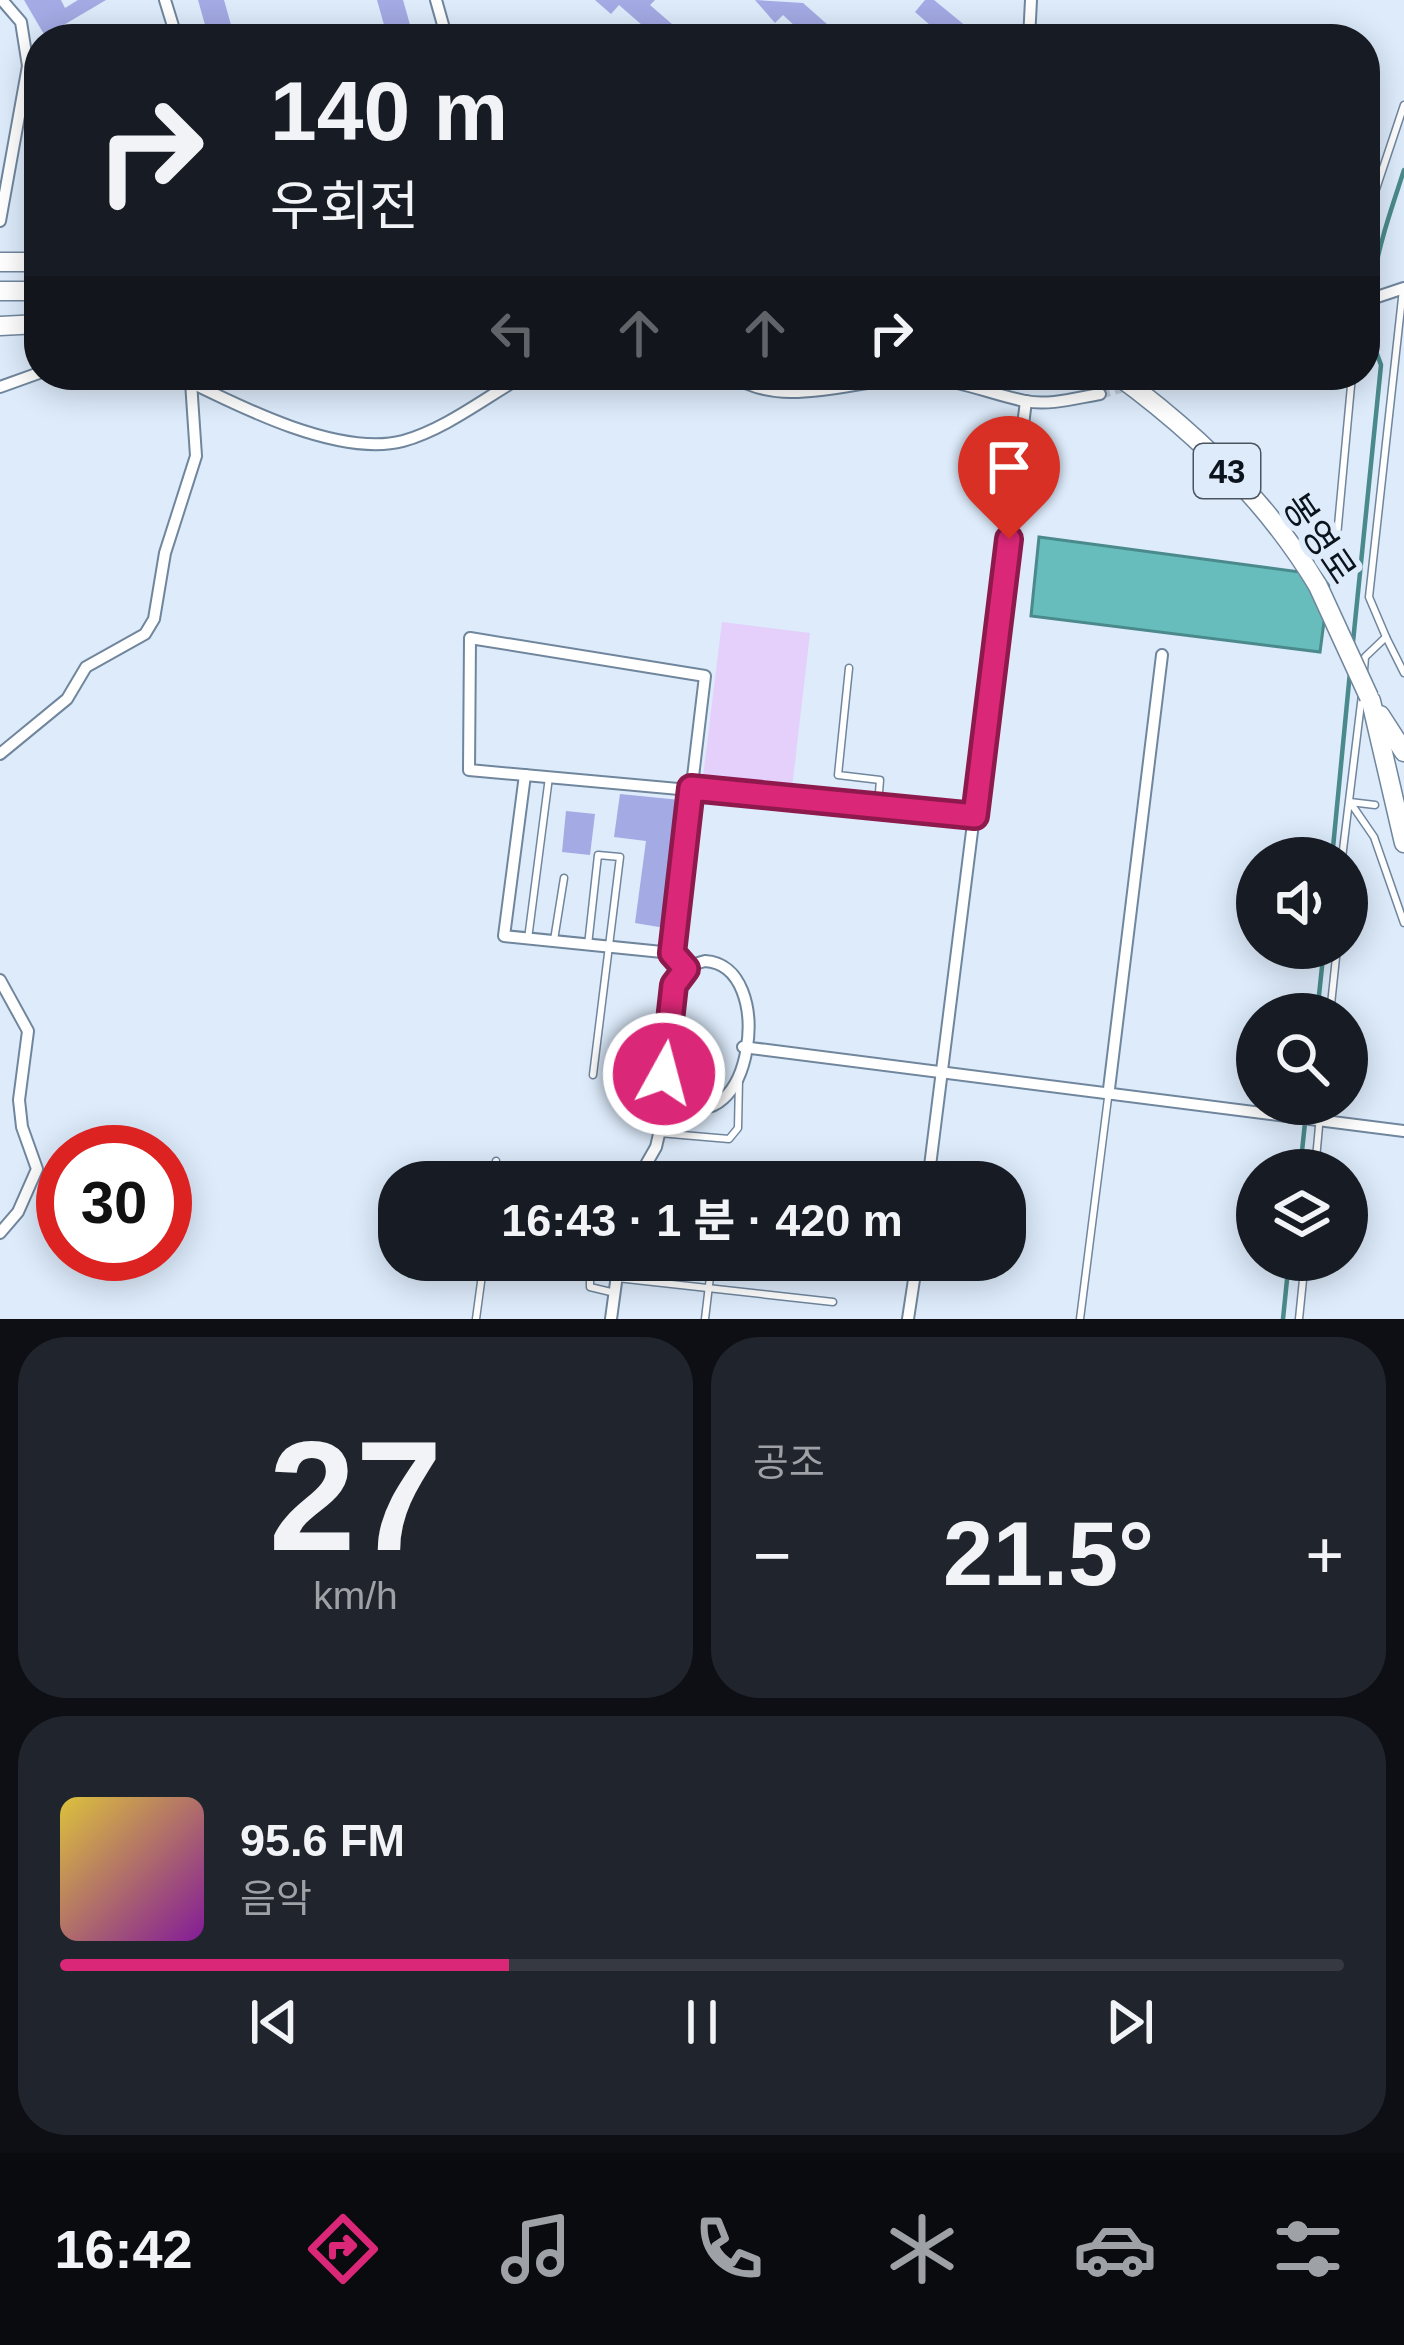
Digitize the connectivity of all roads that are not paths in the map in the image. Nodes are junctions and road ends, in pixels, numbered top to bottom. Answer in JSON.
{"nodes":[{"id":1,"x":2,"y":0,"type":"edge"},
{"id":2,"x":24,"y":41,"type":"edge"},
{"id":3,"x":24,"y":88,"type":"edge"},
{"id":4,"x":1404,"y":105,"type":"edge"},
{"id":5,"x":1380,"y":177,"type":"edge"},
{"id":6,"x":0,"y":221,"type":"edge"},
{"id":7,"x":1400,"y":289,"type":"edge"},
{"id":8,"x":192,"y":390,"type":"edge"},
{"id":9,"x":209,"y":390,"type":"edge"},
{"id":10,"x":498,"y":390,"type":"edge"},
{"id":11,"x":768,"y":390,"type":"edge"},
{"id":12,"x":802,"y":390,"type":"edge"},
{"id":13,"x":986,"y":390,"type":"edge"},
{"id":14,"x":1137,"y":390,"type":"edge"},
{"id":15,"x":1351,"y":390,"type":"edge"},
{"id":16,"x":1100,"y":394,"type":"tunnel mouth"},
{"id":17,"x":1026,"y":401,"type":"junction"},
{"id":18,"x":1336,"y":547,"type":"dead end"},
{"id":19,"x":1386,"y":637,"type":"junction"},
{"id":20,"x":1162,"y":655,"type":"dead end"},
{"id":21,"x":849,"y":668,"type":"dead end"},
{"id":22,"x":1404,"y":673,"type":"edge"},
{"id":23,"x":1370,"y":699,"type":"junction"},
{"id":24,"x":1404,"y":752,"type":"edge"},
{"id":25,"x":0,"y":754,"type":"edge"},
{"id":26,"x":525,"y":775,"type":"junction"},
{"id":27,"x":549,"y":777,"type":"junction"},
{"id":28,"x":1404,"y":784,"type":"edge"},
{"id":29,"x":691,"y":788,"type":"junction"},
{"id":30,"x":1350,"y":802,"type":"junction"},
{"id":31,"x":1375,"y":805,"type":"dead end"},
{"id":32,"x":878,"y":806,"type":"junction"},
{"id":33,"x":975,"y":816,"type":"junction"},
{"id":34,"x":1345,"y":837,"type":"edge"},
{"id":35,"x":1404,"y":843,"type":"edge"},
{"id":36,"x":564,"y":878,"type":"dead end"},
{"id":37,"x":1404,"y":923,"type":"edge"},
{"id":38,"x":528,"y":939,"type":"junction"},
{"id":39,"x":554,"y":941,"type":"junction"},
{"id":40,"x":588,"y":945,"type":"junction"},
{"id":41,"x":609,"y":947,"type":"junction"},
{"id":42,"x":672,"y":953,"type":"junction"},
{"id":43,"x":686,"y":969,"type":"junction"},
{"id":44,"x":0,"y":980,"type":"edge"},
{"id":45,"x":743,"y":1047,"type":"junction"},
{"id":46,"x":944,"y":1068,"type":"junction"},
{"id":47,"x":593,"y":1075,"type":"dead end"},
{"id":48,"x":739,"y":1079,"type":"junction"},
{"id":49,"x":1109,"y":1089,"type":"junction"},
{"id":50,"x":669,"y":1090,"type":"junction"},
{"id":51,"x":1236,"y":1106,"type":"edge"},
{"id":52,"x":1368,"y":1123,"type":"edge"},
{"id":53,"x":1404,"y":1131,"type":"edge"},
{"id":54,"x":659,"y":1133,"type":"junction"},
{"id":55,"x":646,"y":1161,"type":"edge"},
{"id":56,"x":931,"y":1161,"type":"edge"},
{"id":57,"x":0,"y":1233,"type":"edge"},
{"id":58,"x":481,"y":1281,"type":"edge"},
{"id":59,"x":590,"y":1281,"type":"edge"},
{"id":60,"x":617,"y":1281,"type":"edge"},
{"id":61,"x":645,"y":1281,"type":"edge"},
{"id":62,"x":710,"y":1281,"type":"edge"},
{"id":63,"x":914,"y":1281,"type":"edge"},
{"id":64,"x":1303,"y":1281,"type":"edge"},
{"id":65,"x":709,"y":1288,"type":"junction"},
{"id":66,"x":615,"y":1293,"type":"junction"},
{"id":67,"x":833,"y":1302,"type":"dead end"},
{"id":68,"x":476,"y":1319,"type":"edge"},
{"id":69,"x":611,"y":1319,"type":"edge"},
{"id":70,"x":705,"y":1319,"type":"edge"},
{"id":71,"x":908,"y":1319,"type":"edge"},
{"id":72,"x":1080,"y":1319,"type":"edge"},
{"id":73,"x":1298,"y":1319,"type":"edge"}],
"edges":[{"from":1,"to":2,"type":"street"},
{"from":3,"to":6,"type":"street"},
{"from":4,"to":5,"type":"lane"},
{"from":7,"to":19,"type":"lane"},
{"from":8,"to":25,"type":"street"},
{"from":9,"to":10,"type":"street"},
{"from":11,"to":12,"type":"street"},
{"from":13,"to":17,"type":"street"},
{"from":14,"to":23,"type":"highway","name":"봉영로","number":"43","bridge":true},
{"from":15,"to":18,"type":"lane"},
{"from":16,"to":17,"type":"street"},
{"from":17,"to":33,"type":"street"},
{"from":19,"to":22,"type":"lane"},
{"from":19,"to":30,"type":"lane"},
{"from":20,"to":49,"type":"street"},
{"from":21,"to":32,"type":"lane"},
{"from":23,"to":24,"type":"highway"},
{"from":23,"to":28,"type":"highway","name":"봉영로","number":"43"},
{"from":23,"to":35,"type":"highway"},
{"from":26,"to":27,"type":"street"},
{"from":26,"to":29,"type":"street"},
{"from":26,"to":38,"type":"street"},
{"from":27,"to":29,"type":"street"},
{"from":27,"to":38,"type":"lane"},
{"from":29,"to":32,"type":"street"},
{"from":29,"to":42,"type":"street"},
{"from":30,"to":31,"type":"lane"},
{"from":30,"to":34,"type":"lane"},
{"from":30,"to":37,"type":"lane"},
{"from":32,"to":33,"type":"street"},
{"from":33,"to":46,"type":"street"},
{"from":36,"to":39,"type":"lane"},
{"from":38,"to":39,"type":"street"},
{"from":39,"to":40,"type":"street"},
{"from":40,"to":41,"type":"street"},
{"from":40,"to":41,"type":"lane"},
{"from":41,"to":42,"type":"street"},
{"from":41,"to":47,"type":"lane"},
{"from":42,"to":43,"type":"street"},
{"from":43,"to":45,"type":"street"},
{"from":43,"to":50,"type":"street"},
{"from":44,"to":57,"type":"street"},
{"from":45,"to":46,"type":"street"},
{"from":45,"to":48,"type":"street"},
{"from":46,"to":49,"type":"street"},
{"from":46,"to":56,"type":"street"},
{"from":48,"to":50,"type":"street"},
{"from":48,"to":54,"type":"lane"},
{"from":49,"to":51,"type":"street"},
{"from":49,"to":72,"type":"lane"},
{"from":50,"to":54,"type":"street"},
{"from":52,"to":53,"type":"street"},
{"from":54,"to":55,"type":"street"},
{"from":58,"to":68,"type":"lane"},
{"from":59,"to":66,"type":"lane"},
{"from":60,"to":66,"type":"street"},
{"from":61,"to":65,"type":"lane"},
{"from":62,"to":65,"type":"lane"},
{"from":63,"to":71,"type":"street"},
{"from":64,"to":73,"type":"lane"},
{"from":65,"to":67,"type":"lane"},
{"from":65,"to":70,"type":"lane"},
{"from":66,"to":69,"type":"street"}]}
